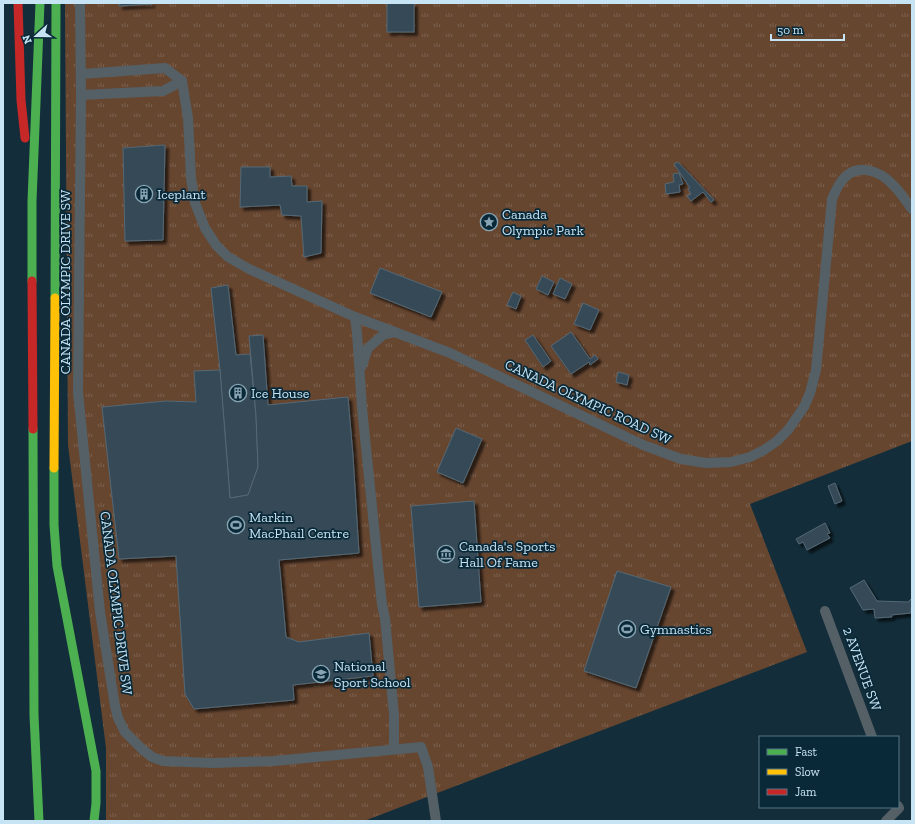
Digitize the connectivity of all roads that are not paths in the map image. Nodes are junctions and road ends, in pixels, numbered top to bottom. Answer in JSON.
{"nodes":[{"id":1,"x":18,"y":3,"type":"edge"},
{"id":2,"x":40,"y":3,"type":"edge"},
{"id":3,"x":56,"y":3,"type":"edge"},
{"id":4,"x":80,"y":3,"type":"edge"},
{"id":5,"x":81,"y":74,"type":"junction"},
{"id":6,"x":182,"y":81,"type":"junction"},
{"id":7,"x":81,"y":95,"type":"junction"},
{"id":8,"x":32,"y":201,"type":"junction"},
{"id":9,"x":912,"y":208,"type":"edge"},
{"id":10,"x":355,"y":317,"type":"junction"},
{"id":11,"x":395,"y":332,"type":"junction"},
{"id":12,"x":360,"y":372,"type":"junction"},
{"id":13,"x":825,"y":611,"type":"dead end"},
{"id":14,"x":872,"y":736,"type":"edge"},
{"id":15,"x":394,"y":748,"type":"junction"},
{"id":16,"x":897,"y":808,"type":"edge"},
{"id":17,"x":39,"y":821,"type":"edge"},
{"id":18,"x":94,"y":821,"type":"edge"},
{"id":19,"x":436,"y":821,"type":"edge"},
{"id":20,"x":886,"y":821,"type":"edge"}],
"edges":[{"from":1,"to":8,"type":"highway"},
{"from":2,"to":8,"type":"highway"},
{"from":3,"to":18,"type":"highway"},
{"from":4,"to":5,"type":"street","name":"CANADA OLYMPIC DRIVE SW"},
{"from":5,"to":6,"type":"street"},
{"from":5,"to":7,"type":"street","name":"CANADA OLYMPIC DRIVE SW"},
{"from":6,"to":7,"type":"street"},
{"from":6,"to":10,"type":"street","name":"CANADA OLYMPIC ROAD SW"},
{"from":7,"to":15,"type":"street","name":"CANADA OLYMPIC DRIVE SW"},
{"from":8,"to":17,"type":"highway"},
{"from":9,"to":11,"type":"street","name":"CANADA OLYMPIC ROAD SW"},
{"from":10,"to":11,"type":"street","name":"CANADA OLYMPIC ROAD SW"},
{"from":10,"to":12,"type":"street"},
{"from":11,"to":12,"type":"street"},
{"from":12,"to":15,"type":"street"},
{"from":13,"to":14,"type":"street","name":"2 AVENUE SW"},
{"from":15,"to":19,"type":"street","name":"CANADA OLYMPIC DRIVE SW"},
{"from":16,"to":20,"type":"street"}]}
